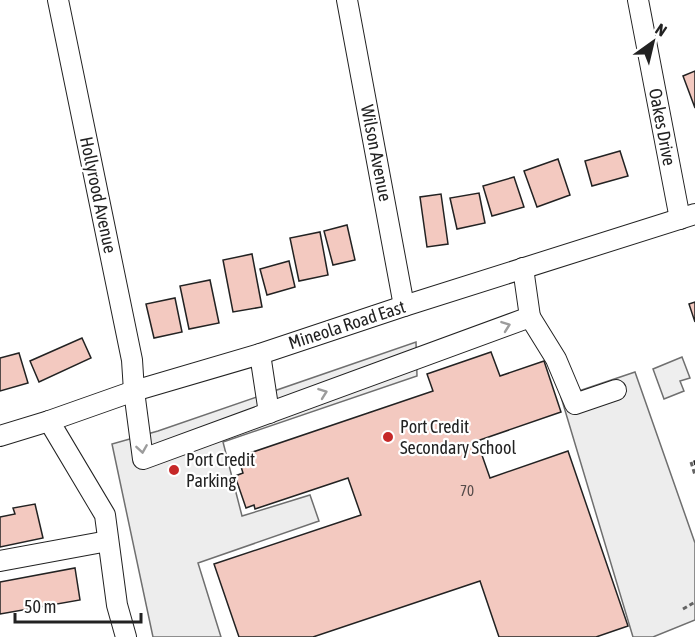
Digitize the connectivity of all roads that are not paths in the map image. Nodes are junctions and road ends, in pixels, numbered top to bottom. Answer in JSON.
{"nodes":[{"id":1,"x":58,"y":0,"type":"edge"},
{"id":2,"x":347,"y":0,"type":"edge"},
{"id":3,"x":638,"y":0,"type":"edge"},
{"id":4,"x":687,"y":216,"type":"edge"},
{"id":5,"x":524,"y":268,"type":"junction"},
{"id":6,"x":404,"y":306,"type":"junction"},
{"id":7,"x":530,"y":317,"type":"junction"},
{"id":8,"x":260,"y":354,"type":"junction"},
{"id":9,"x":616,"y":390,"type":"dead end"},
{"id":10,"x":134,"y":391,"type":"junction"},
{"id":11,"x":268,"y":413,"type":"junction"},
{"id":12,"x":49,"y":421,"type":"junction"},
{"id":13,"x":0,"y":436,"type":"edge"},
{"id":14,"x":108,"y":541,"type":"junction"},
{"id":15,"x":0,"y":561,"type":"edge"},
{"id":16,"x":126,"y":637,"type":"edge"}],
"edges":[{"from":1,"to":10,"type":"street","name":"Hollyrood Avenue"},
{"from":2,"to":6,"type":"street","name":"Wilson Avenue"},
{"from":3,"to":4,"type":"street","name":"Oakes Drive"},
{"from":4,"to":5,"type":"street","name":"Mineola Road East"},
{"from":5,"to":6,"type":"street","name":"Mineola Road East"},
{"from":5,"to":7,"type":"street"},
{"from":6,"to":8,"type":"street","name":"Mineola Road East"},
{"from":7,"to":9,"type":"street"},
{"from":11,"to":7,"type":"street","one_way":true},
{"from":8,"to":10,"type":"street","name":"Mineola Road East"},
{"from":8,"to":11,"type":"street"},
{"from":10,"to":11,"type":"street","name":"Hollyrood Avenue","one_way":true},
{"from":10,"to":12,"type":"street","name":"Mineola Road East"},
{"from":12,"to":13,"type":"street","name":"Mineola Road East"},
{"from":12,"to":14,"type":"street"},
{"from":14,"to":15,"type":"street"},
{"from":14,"to":16,"type":"street"}]}
